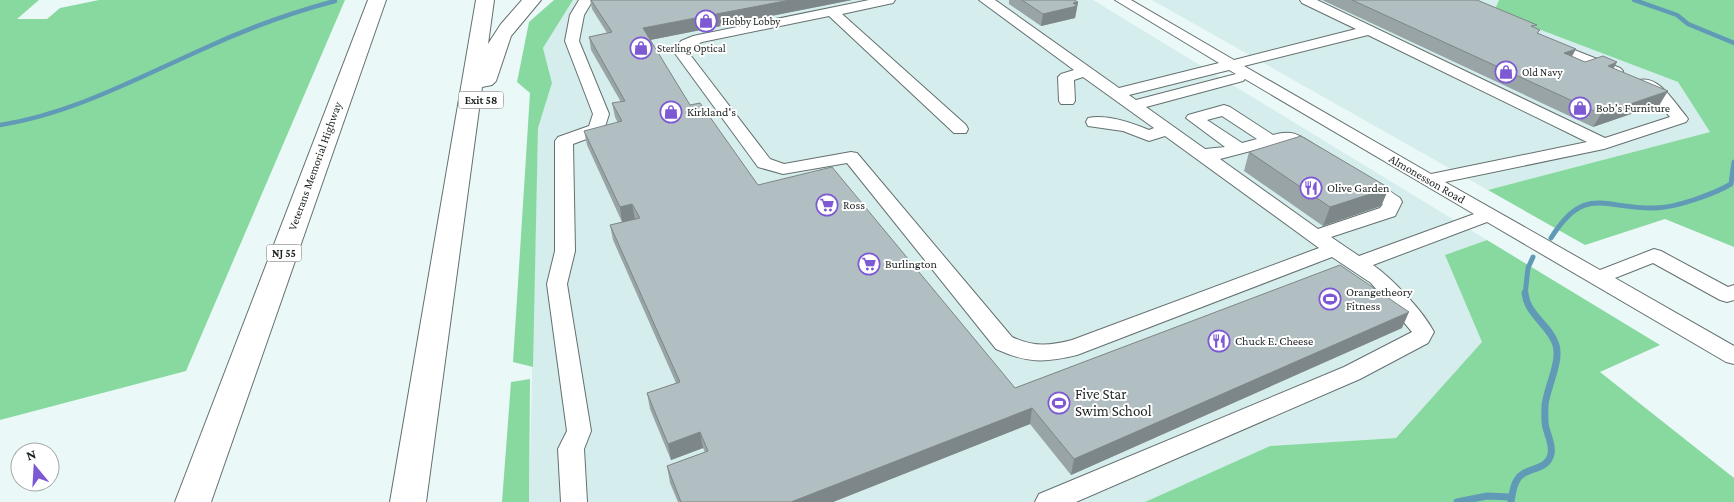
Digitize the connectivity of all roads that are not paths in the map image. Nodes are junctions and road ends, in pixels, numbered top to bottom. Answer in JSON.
{"nodes":[{"id":1,"x":376,"y":0,"type":"edge"},
{"id":2,"x":485,"y":0,"type":"edge"},
{"id":3,"x":532,"y":0,"type":"edge"},
{"id":4,"x":586,"y":0,"type":"edge"},
{"id":5,"x":888,"y":0,"type":"edge"},
{"id":6,"x":986,"y":0,"type":"edge"},
{"id":7,"x":1122,"y":0,"type":"edge"},
{"id":8,"x":1307,"y":0,"type":"edge"},
{"id":9,"x":832,"y":12,"type":"junction"},
{"id":10,"x":1377,"y":34,"type":"junction"},
{"id":11,"x":1536,"y":37,"type":"edge"},
{"id":12,"x":1233,"y":65,"type":"junction"},
{"id":13,"x":1087,"y":70,"type":"junction"},
{"id":14,"x":1251,"y":74,"type":"junction"},
{"id":15,"x":1118,"y":93,"type":"junction"},
{"id":16,"x":1067,"y":101,"type":"dead end"},
{"id":17,"x":1134,"y":105,"type":"junction"},
{"id":18,"x":1094,"y":122,"type":"dead end"},
{"id":19,"x":960,"y":129,"type":"dead end"},
{"id":20,"x":1168,"y":129,"type":"junction"},
{"id":21,"x":1270,"y":140,"type":"junction"},
{"id":22,"x":1604,"y":144,"type":"junction"},
{"id":23,"x":1239,"y":149,"type":"junction"},
{"id":24,"x":1200,"y":154,"type":"junction"},
{"id":25,"x":1328,"y":161,"type":"edge"},
{"id":26,"x":1344,"y":171,"type":"edge"},
{"id":27,"x":1429,"y":180,"type":"junction"},
{"id":28,"x":453,"y":211,"type":"junction"},
{"id":29,"x":1489,"y":215,"type":"junction"},
{"id":30,"x":1316,"y":236,"type":"junction"},
{"id":31,"x":1334,"y":249,"type":"junction"},
{"id":32,"x":1359,"y":263,"type":"junction"},
{"id":33,"x":1600,"y":277,"type":"junction"},
{"id":34,"x":1734,"y":292,"type":"edge"},
{"id":35,"x":1734,"y":356,"type":"edge"},
{"id":36,"x":194,"y":502,"type":"edge"},
{"id":37,"x":408,"y":502,"type":"edge"},
{"id":38,"x":574,"y":502,"type":"edge"},
{"id":39,"x":1048,"y":502,"type":"edge"}],
"edges":[{"from":1,"to":36,"type":"highway","name":"Veterans Memorial Highway","number":"NJ 55"},
{"from":2,"to":28,"type":"highway"},
{"from":3,"to":28,"type":"highway","number":"Exit 58"},
{"from":4,"to":38,"type":"street"},
{"from":5,"to":9,"type":"street"},
{"from":6,"to":13,"type":"street"},
{"from":7,"to":12,"type":"street","name":"Almonesson Road"},
{"from":8,"to":10,"type":"street"},
{"from":9,"to":19,"type":"street"},
{"from":9,"to":31,"type":"street"},
{"from":10,"to":12,"type":"street"},
{"from":10,"to":14,"type":"street"},
{"from":10,"to":22,"type":"street"},
{"from":11,"to":22,"type":"street"},
{"from":12,"to":14,"type":"street","name":"Almonesson Road"},
{"from":12,"to":15,"type":"street"},
{"from":13,"to":15,"type":"street"},
{"from":13,"to":16,"type":"street"},
{"from":14,"to":17,"type":"street"},
{"from":14,"to":27,"type":"street","name":"Almonesson Road"},
{"from":15,"to":17,"type":"street"},
{"from":17,"to":20,"type":"street"},
{"from":18,"to":20,"type":"street"},
{"from":20,"to":24,"type":"street"},
{"from":21,"to":23,"type":"street"},
{"from":21,"to":23,"type":"street"},
{"from":21,"to":25,"type":"street"},
{"from":22,"to":27,"type":"street"},
{"from":23,"to":24,"type":"street"},
{"from":24,"to":30,"type":"street"},
{"from":26,"to":30,"type":"street"},
{"from":27,"to":29,"type":"street","name":"Almonesson Road"},
{"from":28,"to":37,"type":"highway"},
{"from":29,"to":32,"type":"street"},
{"from":29,"to":33,"type":"street","name":"Almonesson Road"},
{"from":30,"to":31,"type":"street"},
{"from":31,"to":32,"type":"street"},
{"from":32,"to":39,"type":"street"},
{"from":33,"to":34,"type":"street"},
{"from":33,"to":35,"type":"street","name":"Almonesson Road"}]}
